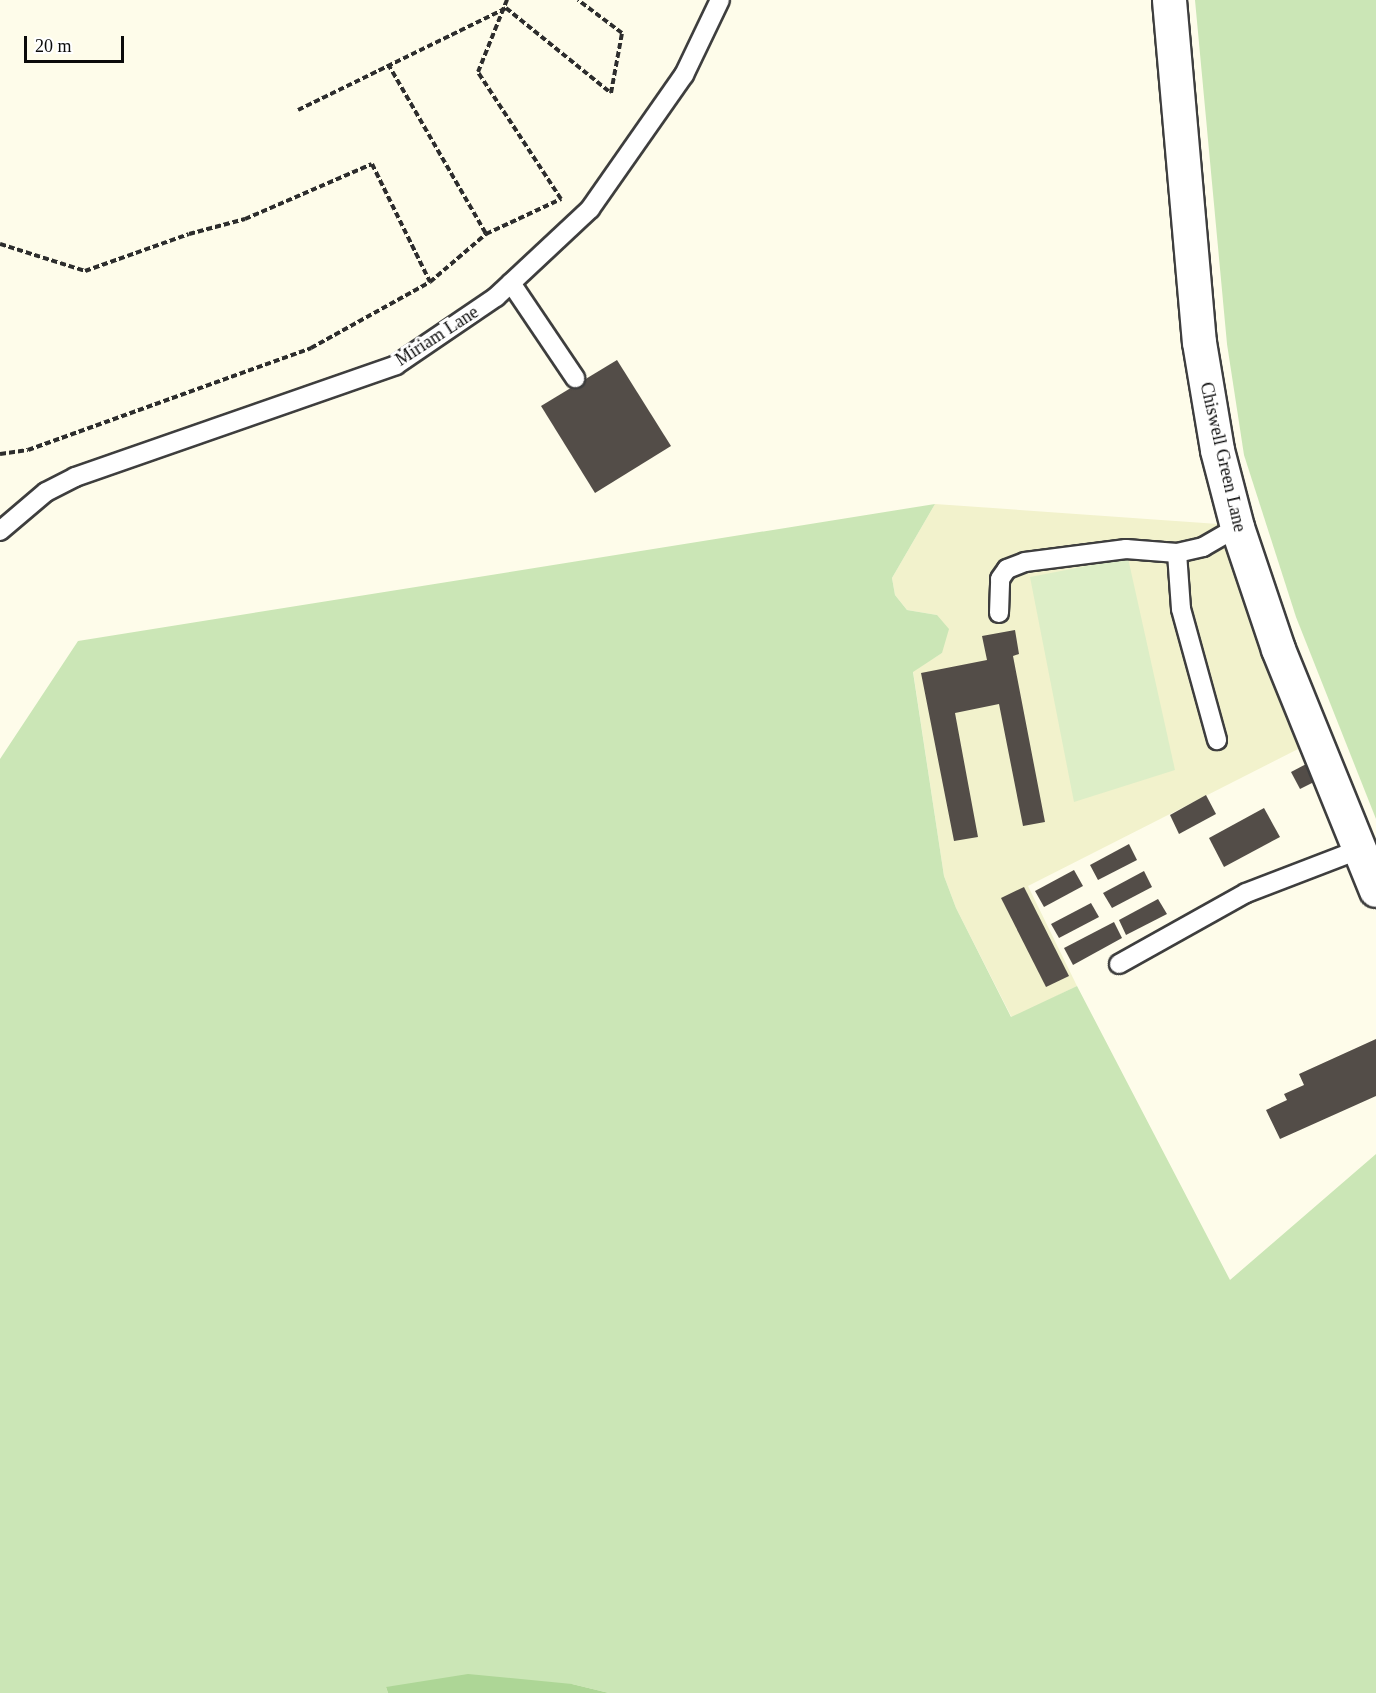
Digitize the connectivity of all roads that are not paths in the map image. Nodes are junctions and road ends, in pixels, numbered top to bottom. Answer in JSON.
{"nodes":[{"id":1,"x":720,"y":0,"type":"edge"},
{"id":2,"x":1169,"y":0,"type":"edge"},
{"id":3,"x":511,"y":283,"type":"junction"},
{"id":4,"x":575,"y":378,"type":"dead end"},
{"id":5,"x":1237,"y":528,"type":"junction"},
{"id":6,"x":0,"y":531,"type":"edge"},
{"id":7,"x":1177,"y":553,"type":"junction"},
{"id":8,"x":999,"y":613,"type":"dead end"},
{"id":9,"x":1217,"y":740,"type":"dead end"},
{"id":10,"x":1358,"y":850,"type":"junction"},
{"id":11,"x":1376,"y":890,"type":"edge"},
{"id":12,"x":1119,"y":964,"type":"dead end"}],
"edges":[{"from":1,"to":3,"type":"lane","name":"Miriam Lane"},
{"from":2,"to":5,"type":"street","name":"Chiswell Green Lane"},
{"from":3,"to":4,"type":"lane"},
{"from":3,"to":6,"type":"lane","name":"Miriam Lane"},
{"from":5,"to":7,"type":"lane"},
{"from":5,"to":10,"type":"street","name":"Chiswell Green Lane"},
{"from":7,"to":8,"type":"lane"},
{"from":7,"to":9,"type":"lane"},
{"from":10,"to":11,"type":"street","name":"Chiswell Green Lane"},
{"from":10,"to":12,"type":"lane"}]}
